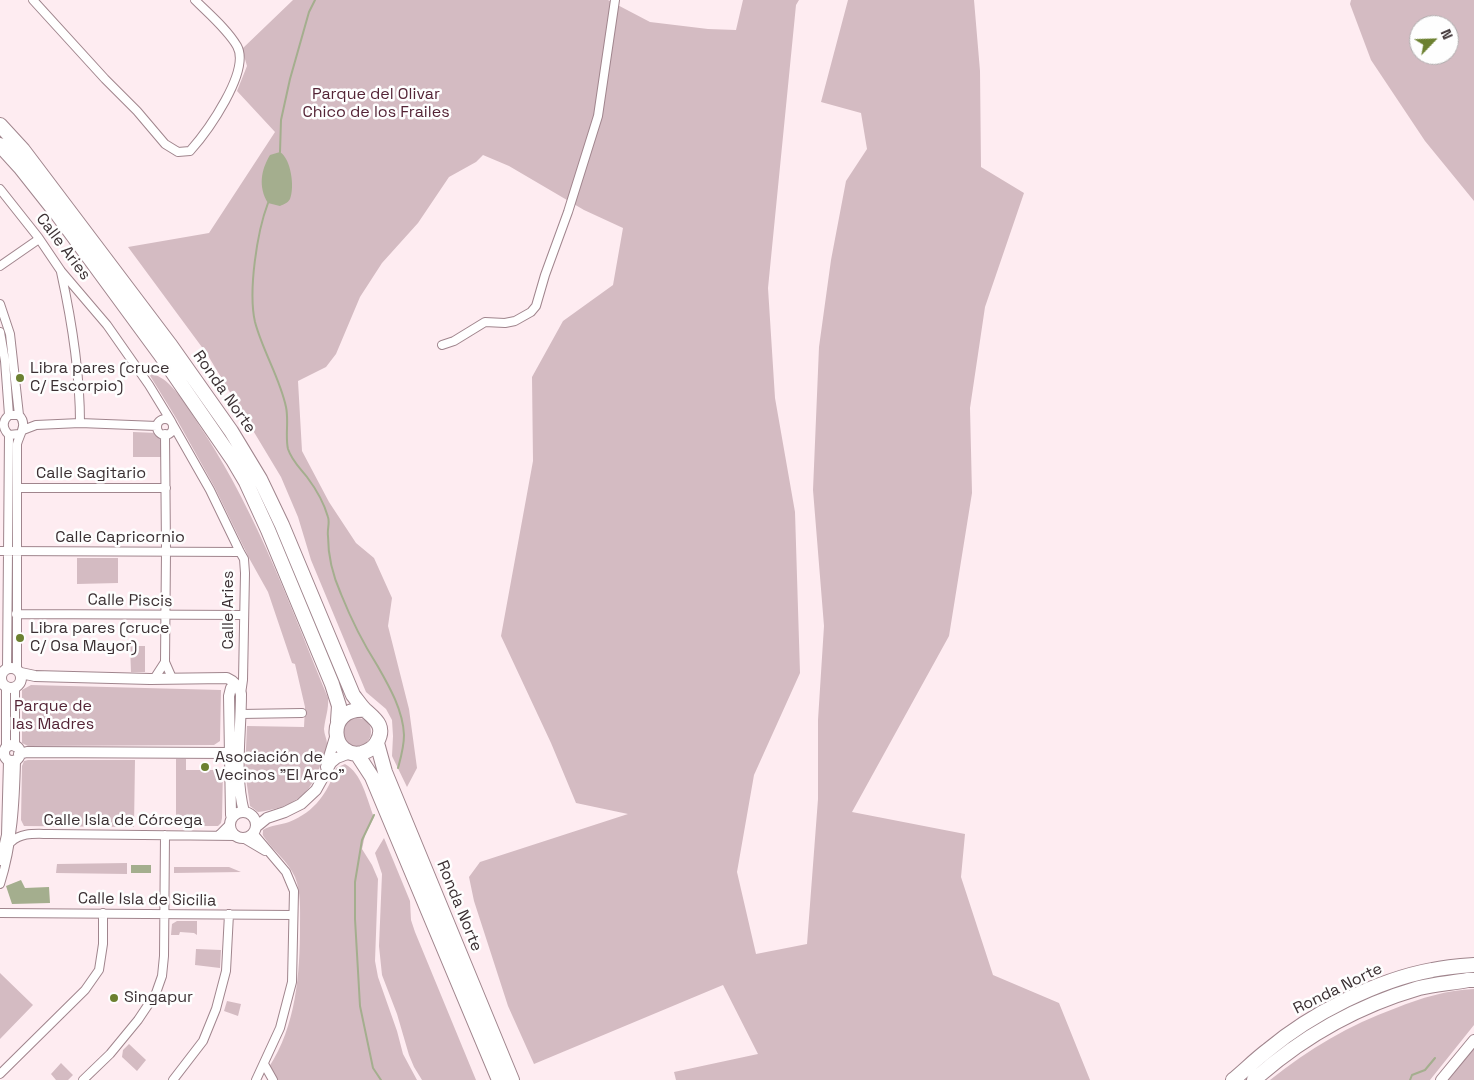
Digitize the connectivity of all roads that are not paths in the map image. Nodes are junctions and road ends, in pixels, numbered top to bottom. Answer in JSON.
{"nodes":[{"id":1,"x":33,"y":0,"type":"edge"},
{"id":2,"x":195,"y":0,"type":"edge"},
{"id":3,"x":615,"y":0,"type":"edge"},
{"id":4,"x":0,"y":125,"type":"edge"},
{"id":5,"x":0,"y":145,"type":"edge"},
{"id":6,"x":0,"y":190,"type":"edge"},
{"id":7,"x":39,"y":239,"type":"junction"},
{"id":8,"x":0,"y":266,"type":"edge"},
{"id":9,"x":61,"y":271,"type":"junction"},
{"id":10,"x":0,"y":304,"type":"edge"},
{"id":11,"x":0,"y":332,"type":"edge"},
{"id":12,"x":442,"y":345,"type":"dead end"},
{"id":13,"x":2,"y":361,"type":"edge"},
{"id":14,"x":20,"y":416,"type":"junction"},
{"id":15,"x":5,"y":418,"type":"edge"},
{"id":16,"x":80,"y":423,"type":"junction"},
{"id":17,"x":172,"y":423,"type":"junction"},
{"id":18,"x":36,"y":425,"type":"junction"},
{"id":19,"x":158,"y":426,"type":"junction"},
{"id":20,"x":5,"y":432,"type":"edge"},
{"id":21,"x":21,"y":432,"type":"junction"},
{"id":22,"x":165,"y":434,"type":"junction"},
{"id":23,"x":0,"y":488,"type":"edge"},
{"id":24,"x":13,"y":488,"type":"junction"},
{"id":25,"x":166,"y":488,"type":"junction"},
{"id":26,"x":8,"y":551,"type":"edge"},
{"id":27,"x":166,"y":552,"type":"junction"},
{"id":28,"x":240,"y":552,"type":"junction"},
{"id":29,"x":8,"y":614,"type":"edge"},
{"id":30,"x":244,"y":615,"type":"junction"},
{"id":31,"x":166,"y":616,"type":"junction"},
{"id":32,"x":165,"y":662,"type":"junction"},
{"id":33,"x":15,"y":670,"type":"junction"},
{"id":34,"x":172,"y":678,"type":"junction"},
{"id":35,"x":154,"y":679,"type":"junction"},
{"id":36,"x":5,"y":683,"type":"edge"},
{"id":37,"x":238,"y":689,"type":"junction"},
{"id":38,"x":365,"y":710,"type":"junction"},
{"id":39,"x":302,"y":713,"type":"dead end"},
{"id":40,"x":240,"y":714,"type":"junction"},
{"id":41,"x":337,"y":728,"type":"junction"},
{"id":42,"x":377,"y":743,"type":"junction"},
{"id":43,"x":235,"y":752,"type":"junction"},
{"id":44,"x":353,"y":753,"type":"junction"},
{"id":45,"x":10,"y":754,"type":"edge"},
{"id":46,"x":325,"y":773,"type":"junction"},
{"id":47,"x":248,"y":814,"type":"junction"},
{"id":48,"x":267,"y":818,"type":"junction"},
{"id":49,"x":232,"y":821,"type":"junction"},
{"id":50,"x":13,"y":825,"type":"junction"},
{"id":51,"x":254,"y":830,"type":"junction"},
{"id":52,"x":26,"y":834,"type":"junction"},
{"id":53,"x":165,"y":835,"type":"junction"},
{"id":54,"x":220,"y":835,"type":"junction"},
{"id":55,"x":240,"y":837,"type":"junction"},
{"id":56,"x":11,"y":842,"type":"junction"},
{"id":57,"x":271,"y":854,"type":"junction"},
{"id":58,"x":0,"y":861,"type":"edge"},
{"id":59,"x":0,"y":884,"type":"edge"},
{"id":60,"x":0,"y":913,"type":"edge"},
{"id":61,"x":103,"y":913,"type":"junction"},
{"id":62,"x":165,"y":913,"type":"junction"},
{"id":63,"x":229,"y":914,"type":"junction"},
{"id":64,"x":293,"y":915,"type":"junction"},
{"id":65,"x":1474,"y":965,"type":"edge"},
{"id":66,"x":1474,"y":980,"type":"edge"},
{"id":67,"x":1474,"y":1040,"type":"edge"},
{"id":68,"x":264,"y":1064,"type":"junction"},
{"id":69,"x":0,"y":1074,"type":"edge"},
{"id":70,"x":272,"y":1078,"type":"edge"},
{"id":71,"x":257,"y":1079,"type":"edge"},
{"id":72,"x":83,"y":1080,"type":"edge"},
{"id":73,"x":173,"y":1080,"type":"edge"},
{"id":74,"x":498,"y":1080,"type":"edge"},
{"id":75,"x":512,"y":1080,"type":"edge"},
{"id":76,"x":1233,"y":1080,"type":"edge"},
{"id":77,"x":1254,"y":1080,"type":"edge"},
{"id":78,"x":1442,"y":1080,"type":"edge"}],
"edges":[{"from":1,"to":2,"type":"street"},
{"from":3,"to":12,"type":"street"},
{"from":4,"to":38,"type":"highway","name":"Ronda Norte"},
{"from":5,"to":41,"type":"highway","name":"Ronda Norte"},
{"from":6,"to":7,"type":"street","name":"Calle Aries"},
{"from":7,"to":8,"type":"street"},
{"from":7,"to":9,"type":"street","name":"Calle Aries"},
{"from":9,"to":16,"type":"street"},
{"from":9,"to":17,"type":"street","name":"Calle Aries"},
{"from":10,"to":14,"type":"street"},
{"from":11,"to":13,"type":"street"},
{"from":13,"to":15,"type":"street"},
{"from":14,"to":15,"type":"street"},
{"from":14,"to":18,"type":"street"},
{"from":14,"to":21,"type":"street"},
{"from":15,"to":20,"type":"street"},
{"from":16,"to":18,"type":"street"},
{"from":16,"to":19,"type":"street"},
{"from":17,"to":19,"type":"street"},
{"from":17,"to":22,"type":"street"},
{"from":17,"to":28,"type":"street","name":"Calle Aries"},
{"from":18,"to":21,"type":"street"},
{"from":19,"to":22,"type":"street"},
{"from":20,"to":21,"type":"street"},
{"from":20,"to":24,"type":"street"},
{"from":21,"to":24,"type":"street"},
{"from":22,"to":25,"type":"street"},
{"from":23,"to":24,"type":"street","name":"Calle Sagitario"},
{"from":24,"to":25,"type":"street","name":"Calle Sagitario"},
{"from":24,"to":26,"type":"street"},
{"from":25,"to":27,"type":"street"},
{"from":26,"to":27,"type":"street","name":"Calle Capricornio"},
{"from":26,"to":29,"type":"street"},
{"from":27,"to":28,"type":"street","name":"Calle Capricornio"},
{"from":27,"to":31,"type":"street"},
{"from":28,"to":30,"type":"street","name":"Calle Aries"},
{"from":29,"to":31,"type":"street","name":"Calle Piscis"},
{"from":29,"to":33,"type":"street"},
{"from":30,"to":31,"type":"street","name":"Calle Piscis"},
{"from":30,"to":37,"type":"street","name":"Calle Aries"},
{"from":31,"to":32,"type":"street"},
{"from":32,"to":34,"type":"street"},
{"from":32,"to":35,"type":"street"},
{"from":33,"to":35,"type":"main road"},
{"from":33,"to":36,"type":"main road"},
{"from":33,"to":36,"type":"main road"},
{"from":34,"to":35,"type":"main road"},
{"from":34,"to":37,"type":"main road"},
{"from":36,"to":45,"type":"street"},
{"from":37,"to":40,"type":"main road","name":"Calle Aries"},
{"from":37,"to":43,"type":"main road","name":"Calle Aries"},
{"from":38,"to":41,"type":"highway"},
{"from":38,"to":42,"type":"highway","name":"Ronda Norte"},
{"from":39,"to":40,"type":"street"},
{"from":40,"to":43,"type":"main road","name":"Calle Aries"},
{"from":41,"to":44,"type":"highway","name":"Ronda Norte"},
{"from":41,"to":46,"type":"main road"},
{"from":42,"to":44,"type":"highway"},
{"from":42,"to":75,"type":"highway","name":"Ronda Norte"},
{"from":43,"to":45,"type":"main road"},
{"from":43,"to":47,"type":"main road","name":"Calle Aries"},
{"from":43,"to":49,"type":"main road","name":"Calle Aries"},
{"from":44,"to":46,"type":"main road"},
{"from":44,"to":74,"type":"highway","name":"Ronda Norte"},
{"from":45,"to":50,"type":"street"},
{"from":45,"to":58,"type":"street"},
{"from":46,"to":48,"type":"main road"},
{"from":47,"to":48,"type":"main road"},
{"from":47,"to":49,"type":"main road"},
{"from":47,"to":51,"type":"main road"},
{"from":48,"to":51,"type":"main road"},
{"from":49,"to":54,"type":"street"},
{"from":49,"to":55,"type":"main road"},
{"from":50,"to":52,"type":"street","name":"Calle Isla de Córcega"},
{"from":50,"to":56,"type":"street"},
{"from":51,"to":55,"type":"main road"},
{"from":51,"to":57,"type":"street"},
{"from":52,"to":53,"type":"street","name":"Calle Isla de Córcega"},
{"from":52,"to":56,"type":"street","name":"Calle Isla de Córcega"},
{"from":53,"to":54,"type":"street","name":"Calle Isla de Córcega"},
{"from":53,"to":62,"type":"street"},
{"from":54,"to":55,"type":"street","name":"Calle Isla de Córcega"},
{"from":55,"to":57,"type":"street"},
{"from":56,"to":59,"type":"street"},
{"from":57,"to":64,"type":"street"},
{"from":60,"to":61,"type":"street","name":"Calle Isla de Sicilia"},
{"from":61,"to":62,"type":"street","name":"Calle Isla de Sicilia"},
{"from":61,"to":69,"type":"street"},
{"from":62,"to":63,"type":"street","name":"Calle Isla de Sicilia"},
{"from":62,"to":72,"type":"street"},
{"from":63,"to":64,"type":"street","name":"Calle Isla de Sicilia"},
{"from":63,"to":73,"type":"street"},
{"from":64,"to":68,"type":"street"},
{"from":65,"to":76,"type":"highway","name":"Ronda Norte"},
{"from":66,"to":77,"type":"highway","name":"Ronda Norte"},
{"from":67,"to":78,"type":"main road"},
{"from":68,"to":70,"type":"street"},
{"from":68,"to":71,"type":"street"},
{"from":70,"to":71,"type":"street"}]}
